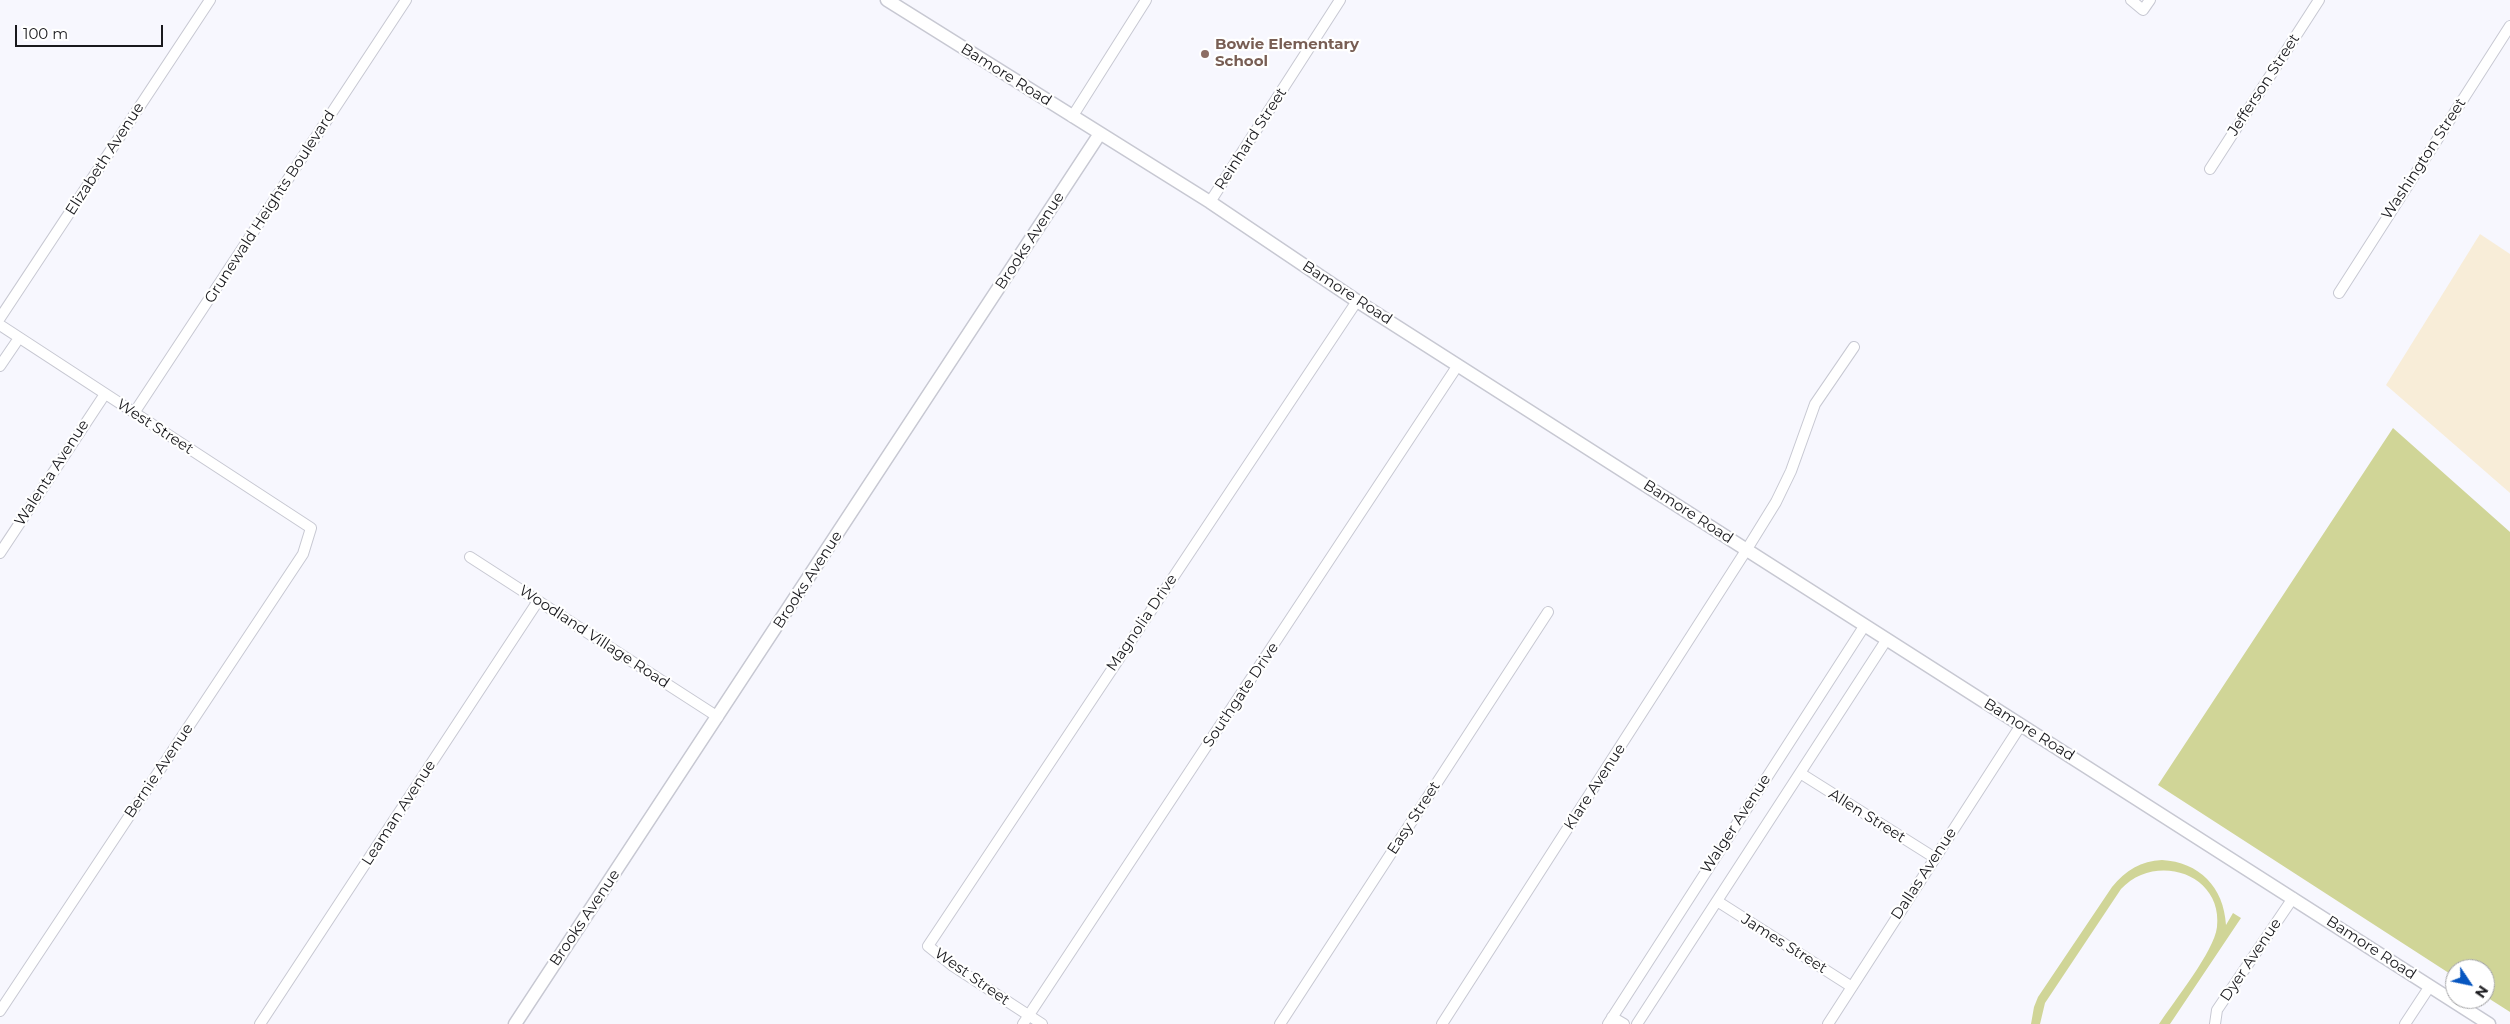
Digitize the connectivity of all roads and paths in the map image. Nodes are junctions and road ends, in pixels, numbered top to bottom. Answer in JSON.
{"nodes":[{"id":1,"x":210,"y":0,"type":"edge"},
{"id":2,"x":406,"y":0,"type":"edge"},
{"id":3,"x":887,"y":0,"type":"edge"},
{"id":4,"x":1146,"y":0,"type":"edge"},
{"id":5,"x":1340,"y":0,"type":"edge"},
{"id":6,"x":2131,"y":0,"type":"edge"},
{"id":7,"x":2150,"y":0,"type":"edge"},
{"id":8,"x":2319,"y":0,"type":"edge"},
{"id":9,"x":2510,"y":26,"type":"edge"},
{"id":10,"x":1072,"y":117,"type":"junction"},
{"id":11,"x":1100,"y":135,"type":"junction"},
{"id":12,"x":2210,"y":169,"type":"dead end"},
{"id":13,"x":1210,"y":202,"type":"junction"},
{"id":14,"x":2339,"y":293,"type":"dead end"},
{"id":15,"x":1357,"y":300,"type":"junction"},
{"id":16,"x":0,"y":318,"type":"edge"},
{"id":17,"x":0,"y":325,"type":"edge"},
{"id":18,"x":19,"y":338,"type":"junction"},
{"id":19,"x":1854,"y":347,"type":"dead end"},
{"id":20,"x":1458,"y":365,"type":"junction"},
{"id":21,"x":0,"y":366,"type":"edge"},
{"id":22,"x":105,"y":394,"type":"junction"},
{"id":23,"x":134,"y":413,"type":"junction"},
{"id":24,"x":311,"y":528,"type":"joint"},
{"id":25,"x":1747,"y":549,"type":"junction"},
{"id":26,"x":0,"y":553,"type":"edge"},
{"id":27,"x":470,"y":557,"type":"dead end"},
{"id":28,"x":538,"y":601,"type":"junction"},
{"id":29,"x":1548,"y":612,"type":"dead end"},
{"id":30,"x":1865,"y":625,"type":"junction"},
{"id":31,"x":1887,"y":639,"type":"junction"},
{"id":32,"x":718,"y":717,"type":"junction"},
{"id":33,"x":2021,"y":725,"type":"junction"},
{"id":34,"x":1800,"y":773,"type":"junction"},
{"id":35,"x":1935,"y":858,"type":"junction"},
{"id":36,"x":2293,"y":898,"type":"junction"},
{"id":37,"x":1717,"y":901,"type":"junction"},
{"id":38,"x":928,"y":946,"type":"joint"},
{"id":39,"x":2430,"y":986,"type":"junction"},
{"id":40,"x":1852,"y":987,"type":"junction"},
{"id":41,"x":0,"y":1010,"type":"edge"},
{"id":42,"x":1026,"y":1020,"type":"edge"},
{"id":43,"x":1610,"y":1021,"type":"edge"},
{"id":44,"x":260,"y":1024,"type":"edge"},
{"id":45,"x":515,"y":1024,"type":"edge"},
{"id":46,"x":1042,"y":1024,"type":"edge"},
{"id":47,"x":1280,"y":1024,"type":"edge"},
{"id":48,"x":1442,"y":1024,"type":"edge"},
{"id":49,"x":1624,"y":1024,"type":"edge"},
{"id":50,"x":1637,"y":1024,"type":"edge"},
{"id":51,"x":1828,"y":1024,"type":"edge"},
{"id":52,"x":2215,"y":1024,"type":"edge"},
{"id":53,"x":2405,"y":1024,"type":"edge"},
{"id":54,"x":2489,"y":1024,"type":"edge"}],
"edges":[{"from":1,"to":16,"type":"street","name":"Elizabeth Avenue"},
{"from":2,"to":23,"type":"street","name":"Grunewald Heights Boulevard"},
{"from":3,"to":10,"type":"street","name":"Bamore Road"},
{"from":4,"to":10,"type":"street"},
{"from":5,"to":13,"type":"street","name":"Reinhard Street"},
{"from":6,"to":7,"type":"street"},
{"from":8,"to":12,"type":"street","name":"Jefferson Street"},
{"from":9,"to":14,"type":"street","name":"Washington Street"},
{"from":10,"to":11,"type":"street","name":"Bamore Road"},
{"from":11,"to":13,"type":"street","name":"Bamore Road"},
{"from":11,"to":32,"type":"street","name":"Brooks Avenue"},
{"from":13,"to":15,"type":"street","name":"Bamore Road"},
{"from":15,"to":20,"type":"street","name":"Bamore Road"},
{"from":15,"to":38,"type":"street","name":"Magnolia Drive"},
{"from":17,"to":18,"type":"street","name":"West Street"},
{"from":18,"to":21,"type":"street"},
{"from":18,"to":22,"type":"street","name":"West Street"},
{"from":19,"to":25,"type":"street","name":"Klare Avenue"},
{"from":20,"to":25,"type":"street","name":"Bamore Road"},
{"from":20,"to":42,"type":"street","name":"Southgate Drive"},
{"from":22,"to":23,"type":"street","name":"West Street"},
{"from":22,"to":26,"type":"street","name":"Walenta Avenue"},
{"from":23,"to":24,"type":"street","name":"West Street"},
{"from":24,"to":41,"type":"street","name":"Bernie Avenue"},
{"from":25,"to":30,"type":"street","name":"Bamore Road"},
{"from":25,"to":48,"type":"street","name":"Klare Avenue"},
{"from":27,"to":28,"type":"street","name":"Woodland Village Road"},
{"from":28,"to":32,"type":"street","name":"Woodland Village Road"},
{"from":28,"to":44,"type":"street","name":"Leaman Avenue"},
{"from":29,"to":47,"type":"street","name":"Easy Street"},
{"from":30,"to":31,"type":"street","name":"Bamore Road"},
{"from":30,"to":43,"type":"street","name":"Walger Avenue"},
{"from":31,"to":33,"type":"street","name":"Bamore Road"},
{"from":31,"to":34,"type":"street","name":"Walger Avenue"},
{"from":32,"to":45,"type":"street","name":"Brooks Avenue"},
{"from":33,"to":35,"type":"street","name":"Dallas Avenue"},
{"from":33,"to":36,"type":"street","name":"Bamore Road"},
{"from":34,"to":35,"type":"street","name":"Allen Street"},
{"from":34,"to":37,"type":"street","name":"Walger Avenue"},
{"from":35,"to":40,"type":"street","name":"Dallas Avenue"},
{"from":36,"to":39,"type":"street","name":"Bamore Road"},
{"from":36,"to":52,"type":"street","name":"Dyer Avenue"},
{"from":37,"to":40,"type":"street","name":"James Street"},
{"from":37,"to":50,"type":"street","name":"Walger Avenue"},
{"from":38,"to":42,"type":"street","name":"West Street"},
{"from":39,"to":53,"type":"street"},
{"from":39,"to":54,"type":"street","name":"Bamore Road"},
{"from":40,"to":51,"type":"street","name":"Dallas Avenue"},
{"from":42,"to":46,"type":"street","name":"West Street"},
{"from":43,"to":49,"type":"street"}]}
